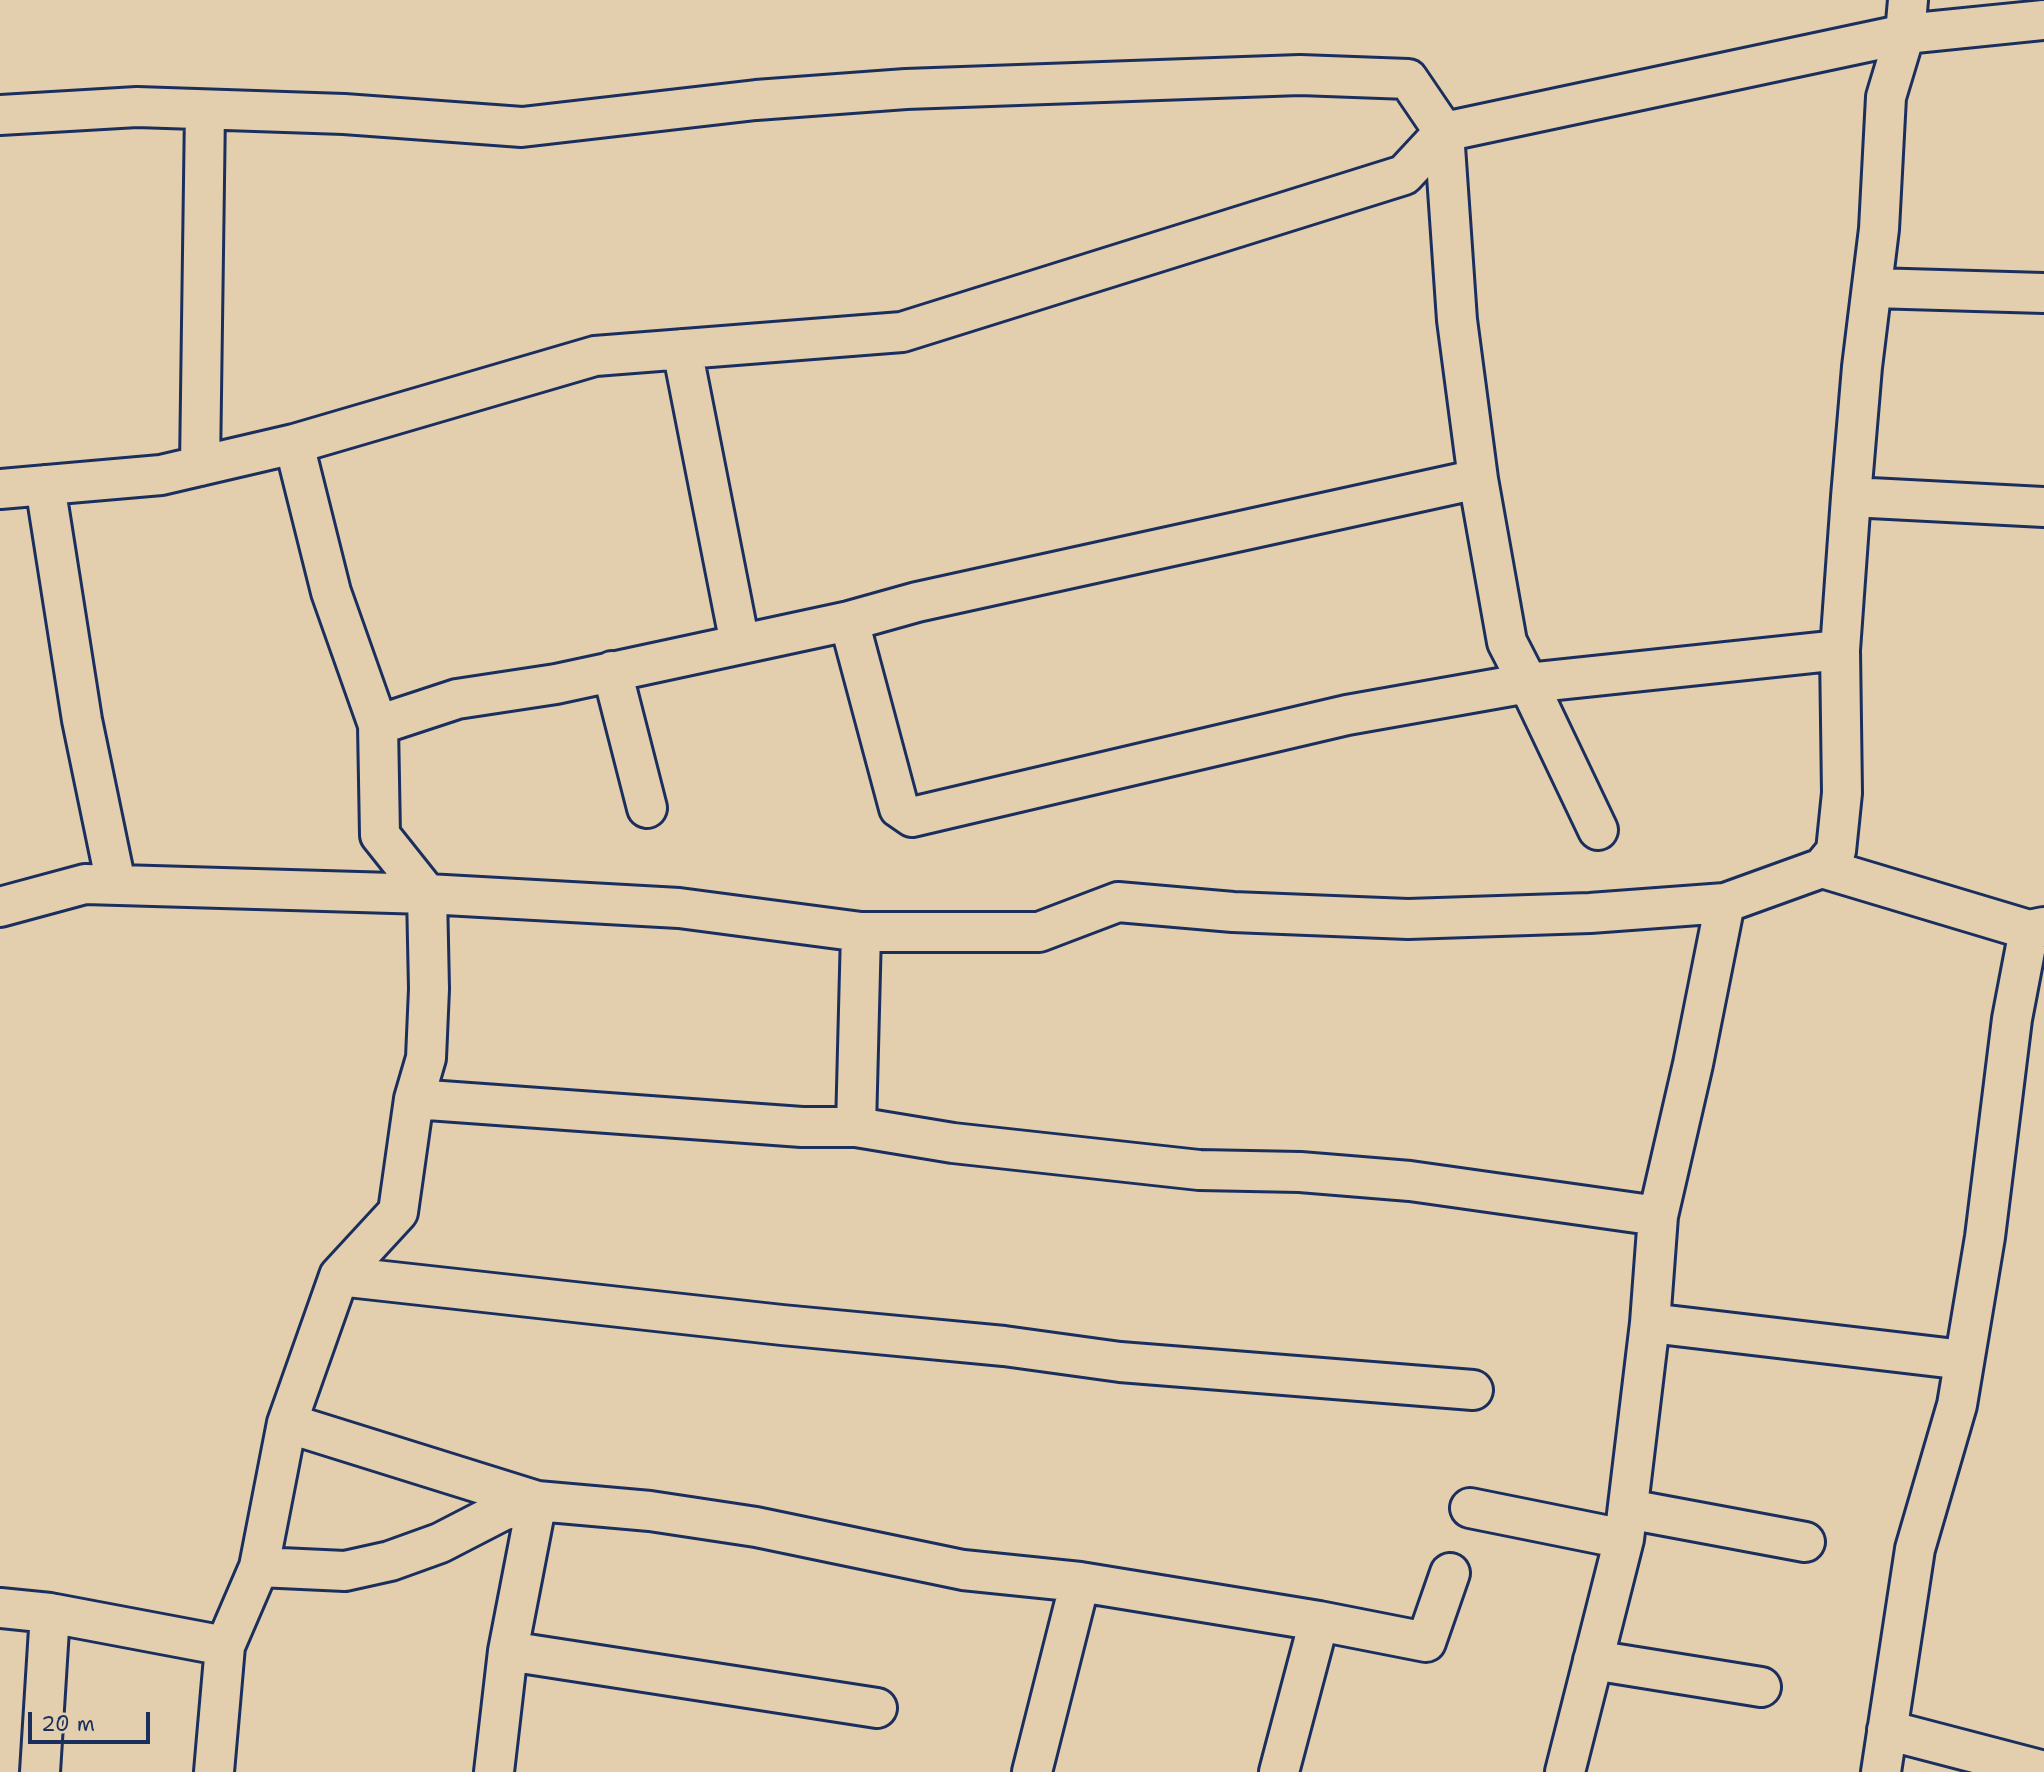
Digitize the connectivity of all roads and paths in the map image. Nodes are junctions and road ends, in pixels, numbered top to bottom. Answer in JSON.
{"nodes":[{"id":1,"x":1907,"y":17,"type":"edge"},
{"id":2,"x":2044,"y":20,"type":"edge"},
{"id":3,"x":205,"y":110,"type":"junction"},
{"id":4,"x":0,"y":115,"type":"edge"},
{"id":5,"x":1444,"y":132,"type":"junction"},
{"id":6,"x":1872,"y":288,"type":"junction"},
{"id":7,"x":2044,"y":293,"type":"edge"},
{"id":8,"x":682,"y":349,"type":"junction"},
{"id":9,"x":294,"y":444,"type":"junction"},
{"id":10,"x":200,"y":466,"type":"junction"},
{"id":11,"x":1478,"y":480,"type":"junction"},
{"id":12,"x":45,"y":485,"type":"junction"},
{"id":13,"x":0,"y":489,"type":"edge"},
{"id":14,"x":1851,"y":497,"type":"junction"},
{"id":15,"x":2044,"y":507,"type":"edge"},
{"id":16,"x":849,"y":621,"type":"junction"},
{"id":17,"x":740,"y":644,"type":"junction"},
{"id":18,"x":1840,"y":650,"type":"junction"},
{"id":19,"x":612,"y":671,"type":"junction"},
{"id":20,"x":1528,"y":683,"type":"junction"},
{"id":21,"x":378,"y":725,"type":"junction"},
{"id":22,"x":647,"y":808,"type":"dead end"},
{"id":23,"x":1598,"y":830,"type":"dead end"},
{"id":24,"x":1822,"y":868,"type":"junction"},
{"id":25,"x":116,"y":884,"type":"junction"},
{"id":26,"x":427,"y":894,"type":"junction"},
{"id":27,"x":1724,"y":903,"type":"junction"},
{"id":28,"x":0,"y":907,"type":"edge"},
{"id":29,"x":2037,"y":928,"type":"edge"},
{"id":30,"x":860,"y":933,"type":"junction"},
{"id":31,"x":414,"y":1099,"type":"junction"},
{"id":32,"x":856,"y":1127,"type":"junction"},
{"id":33,"x":1658,"y":1216,"type":"junction"},
{"id":34,"x":339,"y":1276,"type":"junction"},
{"id":35,"x":1650,"y":1323,"type":"junction"},
{"id":36,"x":1964,"y":1360,"type":"junction"},
{"id":37,"x":1472,"y":1390,"type":"dead end"},
{"id":38,"x":287,"y":1423,"type":"junction"},
{"id":39,"x":537,"y":1501,"type":"junction"},
{"id":40,"x":1471,"y":1508,"type":"dead end"},
{"id":41,"x":1626,"y":1524,"type":"junction"},
{"id":42,"x":1805,"y":1542,"type":"dead end"},
{"id":43,"x":259,"y":1567,"type":"junction"},
{"id":44,"x":1450,"y":1573,"type":"dead end"},
{"id":45,"x":1080,"y":1581,"type":"junction"},
{"id":46,"x":0,"y":1608,"type":"edge"},
{"id":47,"x":50,"y":1613,"type":"junction"},
{"id":48,"x":1319,"y":1621,"type":"junction"},
{"id":49,"x":225,"y":1646,"type":"junction"},
{"id":50,"x":508,"y":1651,"type":"junction"},
{"id":51,"x":1593,"y":1660,"type":"junction"},
{"id":52,"x":1761,"y":1687,"type":"dead end"},
{"id":53,"x":877,"y":1708,"type":"dead end"},
{"id":54,"x":1886,"y":1730,"type":"junction"},
{"id":55,"x":2044,"y":1771,"type":"edge"},
{"id":56,"x":40,"y":1772,"type":"edge"},
{"id":57,"x":214,"y":1772,"type":"edge"},
{"id":58,"x":494,"y":1772,"type":"edge"},
{"id":59,"x":1032,"y":1772,"type":"edge"},
{"id":60,"x":1279,"y":1772,"type":"edge"},
{"id":61,"x":1565,"y":1772,"type":"edge"},
{"id":62,"x":1881,"y":1772,"type":"edge"}],
"edges":[{"from":1,"to":2,"type":"street"},
{"from":1,"to":5,"type":"street"},
{"from":1,"to":6,"type":"street"},
{"from":3,"to":4,"type":"street"},
{"from":3,"to":5,"type":"street"},
{"from":3,"to":10,"type":"street"},
{"from":5,"to":8,"type":"street"},
{"from":5,"to":11,"type":"street"},
{"from":6,"to":7,"type":"street"},
{"from":6,"to":14,"type":"street"},
{"from":8,"to":9,"type":"street"},
{"from":8,"to":17,"type":"street"},
{"from":9,"to":10,"type":"street"},
{"from":9,"to":21,"type":"street"},
{"from":10,"to":12,"type":"street"},
{"from":11,"to":16,"type":"street"},
{"from":11,"to":20,"type":"street"},
{"from":12,"to":13,"type":"street"},
{"from":12,"to":25,"type":"street"},
{"from":14,"to":15,"type":"street"},
{"from":14,"to":18,"type":"street"},
{"from":16,"to":17,"type":"street"},
{"from":16,"to":20,"type":"street"},
{"from":17,"to":19,"type":"street"},
{"from":18,"to":20,"type":"street"},
{"from":18,"to":24,"type":"street"},
{"from":19,"to":21,"type":"street"},
{"from":19,"to":22,"type":"street"},
{"from":20,"to":23,"type":"street"},
{"from":21,"to":26,"type":"street"},
{"from":24,"to":27,"type":"street"},
{"from":24,"to":29,"type":"street"},
{"from":25,"to":26,"type":"street"},
{"from":25,"to":28,"type":"street"},
{"from":26,"to":30,"type":"street"},
{"from":26,"to":31,"type":"street"},
{"from":27,"to":30,"type":"street"},
{"from":27,"to":33,"type":"street"},
{"from":29,"to":36,"type":"street"},
{"from":30,"to":32,"type":"street"},
{"from":31,"to":32,"type":"street"},
{"from":31,"to":34,"type":"street"},
{"from":32,"to":33,"type":"street"},
{"from":33,"to":35,"type":"street"},
{"from":34,"to":37,"type":"street"},
{"from":34,"to":38,"type":"street"},
{"from":35,"to":36,"type":"street"},
{"from":35,"to":41,"type":"street"},
{"from":36,"to":54,"type":"street"},
{"from":38,"to":39,"type":"street"},
{"from":38,"to":43,"type":"street"},
{"from":39,"to":43,"type":"street"},
{"from":39,"to":45,"type":"street"},
{"from":39,"to":50,"type":"street"},
{"from":40,"to":41,"type":"street"},
{"from":41,"to":42,"type":"street"},
{"from":41,"to":51,"type":"street"},
{"from":43,"to":49,"type":"street"},
{"from":44,"to":48,"type":"street"},
{"from":45,"to":48,"type":"street"},
{"from":45,"to":59,"type":"street"},
{"from":46,"to":47,"type":"street"},
{"from":47,"to":49,"type":"street"},
{"from":47,"to":56,"type":"street"},
{"from":48,"to":60,"type":"street"},
{"from":49,"to":57,"type":"street"},
{"from":50,"to":53,"type":"street"},
{"from":50,"to":58,"type":"street"},
{"from":51,"to":52,"type":"street"},
{"from":51,"to":61,"type":"street"},
{"from":54,"to":55,"type":"street"},
{"from":54,"to":62,"type":"street"}]}
